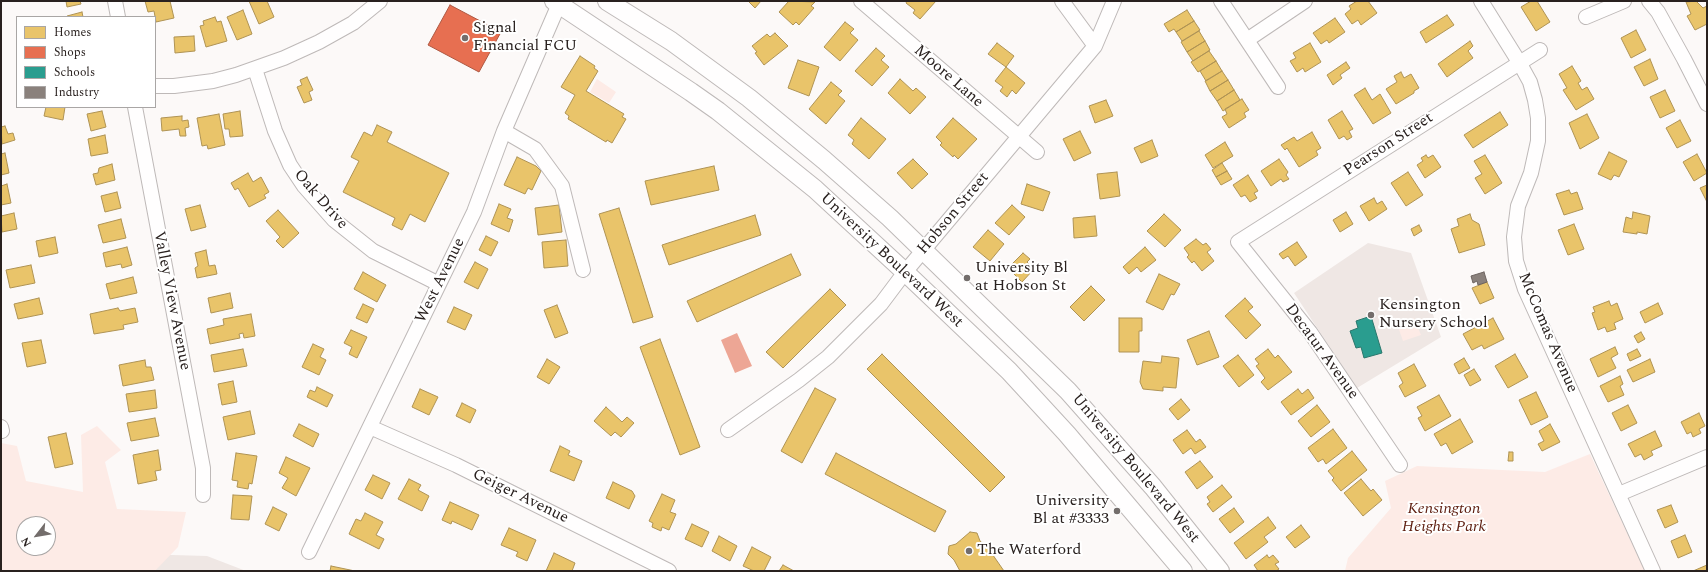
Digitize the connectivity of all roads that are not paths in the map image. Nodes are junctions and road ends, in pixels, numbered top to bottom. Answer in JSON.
{"nodes":[{"id":1,"x":115,"y":1,"type":"edge"},
{"id":2,"x":380,"y":1,"type":"edge"},
{"id":3,"x":607,"y":1,"type":"edge"},
{"id":4,"x":861,"y":1,"type":"edge"},
{"id":5,"x":1062,"y":1,"type":"edge"},
{"id":6,"x":1114,"y":1,"type":"edge"},
{"id":7,"x":1221,"y":1,"type":"edge"},
{"id":8,"x":1305,"y":1,"type":"edge"},
{"id":9,"x":1481,"y":1,"type":"edge"},
{"id":10,"x":1624,"y":1,"type":"edge"},
{"id":11,"x":1649,"y":1,"type":"edge"},
{"id":12,"x":557,"y":2,"type":"edge"},
{"id":13,"x":118,"y":16,"type":"edge"},
{"id":14,"x":1586,"y":17,"type":"dead end"},
{"id":15,"x":1247,"y":40,"type":"junction"},
{"id":16,"x":1095,"y":46,"type":"junction"},
{"id":17,"x":1540,"y":50,"type":"dead end"},
{"id":18,"x":1519,"y":62,"type":"junction"},
{"id":19,"x":255,"y":69,"type":"junction"},
{"id":20,"x":156,"y":86,"type":"edge"},
{"id":21,"x":1278,"y":87,"type":"dead end"},
{"id":22,"x":1707,"y":104,"type":"edge"},
{"id":23,"x":135,"y":108,"type":"edge"},
{"id":24,"x":504,"y":131,"type":"junction"},
{"id":25,"x":1018,"y":138,"type":"junction"},
{"id":26,"x":1036,"y":152,"type":"dead end"},
{"id":27,"x":1238,"y":242,"type":"joint"},
{"id":28,"x":923,"y":251,"type":"junction"},
{"id":29,"x":583,"y":270,"type":"dead end"},
{"id":30,"x":905,"y":272,"type":"junction"},
{"id":31,"x":439,"y":284,"type":"junction"},
{"id":32,"x":370,"y":427,"type":"junction"},
{"id":33,"x":728,"y":430,"type":"dead end"},
{"id":34,"x":1707,"y":457,"type":"edge"},
{"id":35,"x":1400,"y":465,"type":"dead end"},
{"id":36,"x":1619,"y":494,"type":"junction"},
{"id":37,"x":203,"y":495,"type":"dead end"},
{"id":38,"x":309,"y":552,"type":"dead end"},
{"id":39,"x":669,"y":571,"type":"edge"},
{"id":40,"x":1183,"y":571,"type":"edge"},
{"id":41,"x":1220,"y":571,"type":"edge"},
{"id":42,"x":1653,"y":571,"type":"edge"}],
"edges":[{"from":1,"to":13,"type":"street"},
{"from":2,"to":19,"type":"street"},
{"from":3,"to":28,"type":"main road","name":"University Boulevard West"},
{"from":4,"to":25,"type":"street","name":"Moore Lane"},
{"from":5,"to":16,"type":"street"},
{"from":6,"to":16,"type":"street","name":"Hobson Street"},
{"from":7,"to":15,"type":"street"},
{"from":8,"to":15,"type":"street"},
{"from":9,"to":18,"type":"street","name":"McComas Avenue"},
{"from":10,"to":14,"type":"street"},
{"from":11,"to":22,"type":"street"},
{"from":12,"to":24,"type":"street","name":"West Avenue"},
{"from":12,"to":30,"type":"main road","name":"University Boulevard West"},
{"from":15,"to":21,"type":"street"},
{"from":16,"to":25,"type":"street","name":"Hobson Street"},
{"from":17,"to":18,"type":"street","name":"Pearson Street"},
{"from":18,"to":27,"type":"street","name":"Pearson Street"},
{"from":18,"to":36,"type":"street","name":"McComas Avenue"},
{"from":19,"to":20,"type":"street"},
{"from":19,"to":31,"type":"street","name":"Oak Drive"},
{"from":23,"to":37,"type":"street","name":"Valley View Avenue"},
{"from":24,"to":29,"type":"street"},
{"from":24,"to":31,"type":"street","name":"West Avenue"},
{"from":25,"to":26,"type":"street","name":"Moore Lane"},
{"from":25,"to":28,"type":"street","name":"Hobson Street"},
{"from":27,"to":35,"type":"street","name":"Decatur Avenue"},
{"from":28,"to":30,"type":"street","name":"Hobson Street"},
{"from":28,"to":41,"type":"main road","name":"University Boulevard West"},
{"from":30,"to":33,"type":"street","name":"Hobson Street"},
{"from":30,"to":40,"type":"main road","name":"University Boulevard West"},
{"from":31,"to":32,"type":"street","name":"West Avenue"},
{"from":32,"to":38,"type":"street","name":"West Avenue"},
{"from":32,"to":39,"type":"street","name":"Geiger Avenue"},
{"from":34,"to":36,"type":"street"},
{"from":36,"to":42,"type":"street","name":"McComas Avenue"}]}
